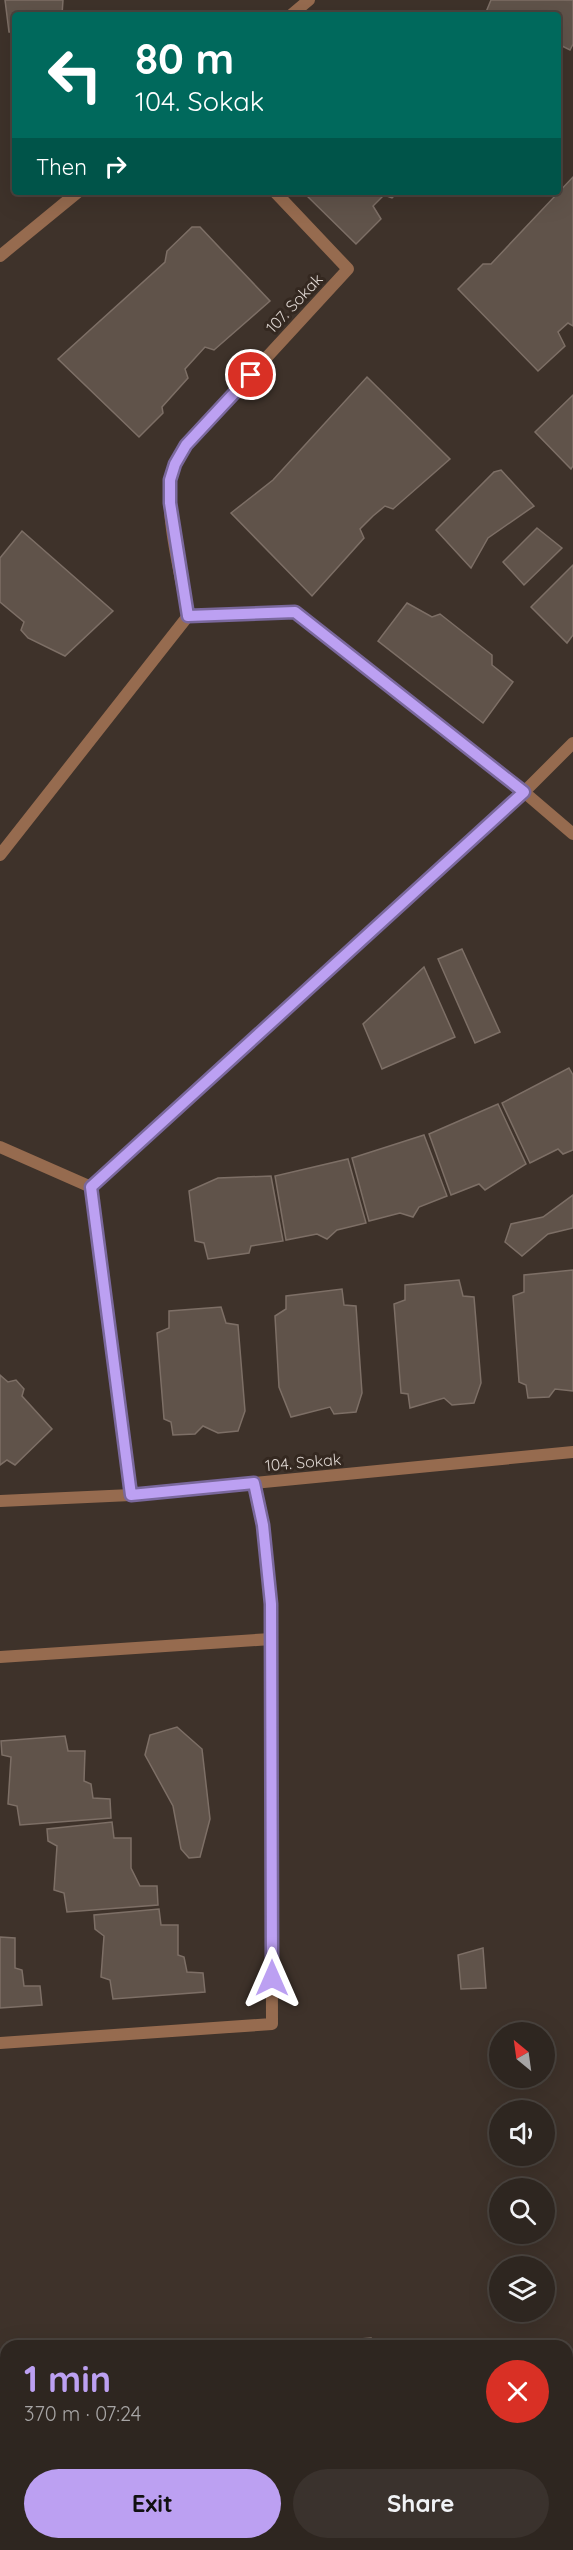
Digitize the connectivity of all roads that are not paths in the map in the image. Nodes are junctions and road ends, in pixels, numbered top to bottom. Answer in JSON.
{"nodes":[{"id":1,"x":309,"y":0,"type":"edge"},
{"id":2,"x":295,"y":12,"type":"edge"},
{"id":3,"x":74,"y":195,"type":"edge"},
{"id":4,"x":277,"y":195,"type":"edge"},
{"id":5,"x":0,"y":256,"type":"edge"},
{"id":6,"x":188,"y":616,"type":"junction"},
{"id":7,"x":573,"y":743,"type":"edge"},
{"id":8,"x":524,"y":792,"type":"junction"},
{"id":9,"x":573,"y":834,"type":"edge"},
{"id":10,"x":0,"y":855,"type":"edge"},
{"id":11,"x":0,"y":1147,"type":"edge"},
{"id":12,"x":91,"y":1187,"type":"junction"},
{"id":13,"x":573,"y":1452,"type":"edge"},
{"id":14,"x":254,"y":1483,"type":"junction"},
{"id":15,"x":131,"y":1495,"type":"junction"},
{"id":16,"x":0,"y":1501,"type":"edge"},
{"id":17,"x":271,"y":1639,"type":"junction"},
{"id":18,"x":0,"y":1657,"type":"edge"},
{"id":19,"x":0,"y":2043,"type":"edge"}],
"edges":[{"from":1,"to":2,"type":"street"},
{"from":3,"to":5,"type":"street"},
{"from":4,"to":6,"type":"street","name":"107. Sokak"},
{"from":6,"to":8,"type":"street"},
{"from":6,"to":10,"type":"street"},
{"from":7,"to":8,"type":"street"},
{"from":8,"to":9,"type":"street"},
{"from":8,"to":12,"type":"street"},
{"from":11,"to":12,"type":"street"},
{"from":12,"to":15,"type":"street"},
{"from":13,"to":14,"type":"street","name":"104. Sokak"},
{"from":14,"to":15,"type":"street","name":"104. Sokak"},
{"from":14,"to":17,"type":"street"},
{"from":15,"to":16,"type":"street","name":"104. Sokak"},
{"from":17,"to":18,"type":"street"},
{"from":17,"to":19,"type":"street"}]}
